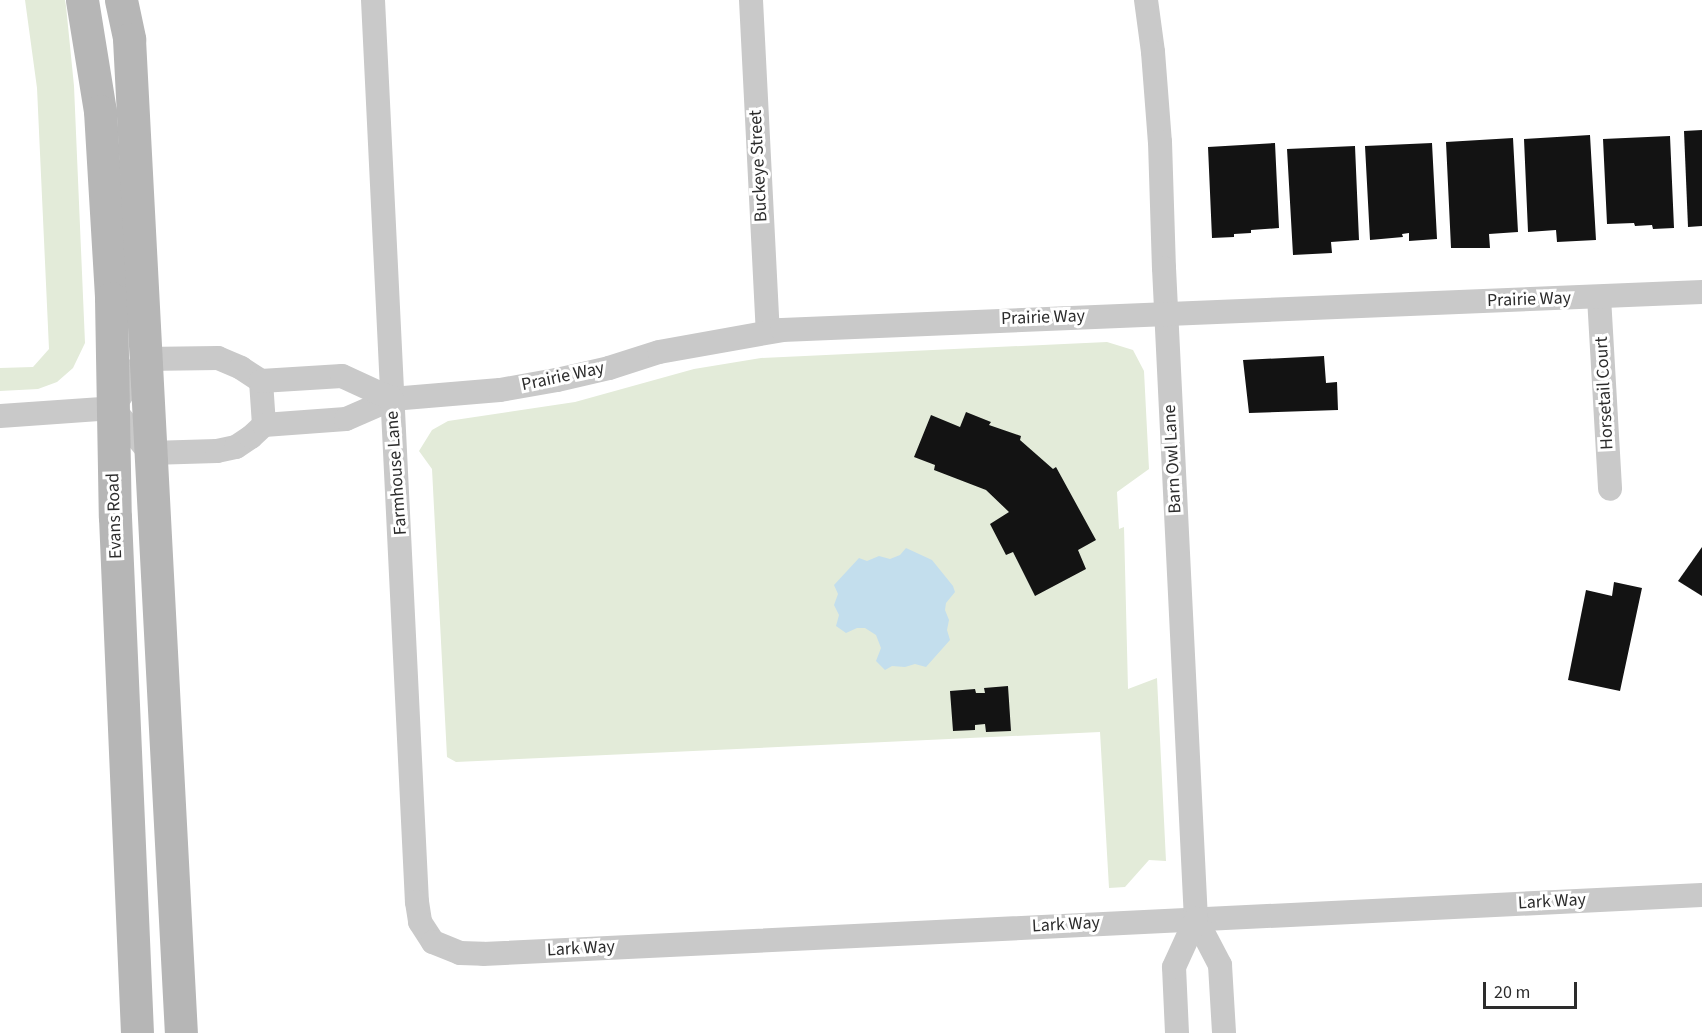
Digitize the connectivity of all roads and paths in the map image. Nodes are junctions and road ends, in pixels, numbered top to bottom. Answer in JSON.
{"nodes":[{"id":1,"x":82,"y":0,"type":"edge"},
{"id":2,"x":121,"y":0,"type":"edge"},
{"id":3,"x":373,"y":0,"type":"edge"},
{"id":4,"x":751,"y":0,"type":"edge"},
{"id":5,"x":1146,"y":0,"type":"edge"},
{"id":6,"x":1702,"y":292,"type":"edge"},
{"id":7,"x":1599,"y":297,"type":"junction"},
{"id":8,"x":1166,"y":313,"type":"junction"},
{"id":9,"x":768,"y":331,"type":"junction"},
{"id":10,"x":144,"y":359,"type":"junction"},
{"id":11,"x":261,"y":381,"type":"junction"},
{"id":12,"x":392,"y":399,"type":"junction"},
{"id":13,"x":113,"y":408,"type":"junction"},
{"id":14,"x":0,"y":416,"type":"edge"},
{"id":15,"x":264,"y":425,"type":"junction"},
{"id":16,"x":150,"y":453,"type":"junction"},
{"id":17,"x":1610,"y":489,"type":"dead end"},
{"id":18,"x":1702,"y":894,"type":"edge"},
{"id":19,"x":1196,"y":919,"type":"junction"},
{"id":20,"x":433,"y":942,"type":"joint"},
{"id":21,"x":137,"y":1033,"type":"edge"},
{"id":22,"x":181,"y":1033,"type":"edge"},
{"id":23,"x":1176,"y":1033,"type":"edge"},
{"id":24,"x":1224,"y":1033,"type":"edge"}],
"edges":[{"from":1,"to":13,"type":"street","name":"Evans Road"},
{"from":2,"to":10,"type":"street","name":"Evans Road"},
{"from":3,"to":12,"type":"street","name":"Farmhouse Lane"},
{"from":4,"to":9,"type":"street","name":"Buckeye Street"},
{"from":5,"to":8,"type":"street","name":"Barn Owl Lane"},
{"from":6,"to":7,"type":"street","name":"Prairie Way"},
{"from":7,"to":8,"type":"street","name":"Prairie Way"},
{"from":7,"to":17,"type":"street","name":"Horsetail Court"},
{"from":8,"to":9,"type":"street","name":"Prairie Way"},
{"from":8,"to":19,"type":"street","name":"Barn Owl Lane"},
{"from":9,"to":12,"type":"street","name":"Prairie Way"},
{"from":10,"to":11,"type":"street"},
{"from":10,"to":13,"type":"street"},
{"from":10,"to":16,"type":"street","name":"Evans Road"},
{"from":11,"to":12,"type":"street","name":"Prairie Way"},
{"from":11,"to":15,"type":"street"},
{"from":12,"to":15,"type":"street","name":"Prairie Way"},
{"from":12,"to":20,"type":"street","name":"Farmhouse Lane"},
{"from":13,"to":14,"type":"street"},
{"from":13,"to":16,"type":"street"},
{"from":13,"to":21,"type":"street","name":"Evans Road"},
{"from":15,"to":16,"type":"street"},
{"from":16,"to":22,"type":"street","name":"Evans Road"},
{"from":18,"to":19,"type":"street","name":"Lark Way"},
{"from":19,"to":20,"type":"street","name":"Lark Way"},
{"from":19,"to":23,"type":"street","name":"Barn Owl Lane"},
{"from":19,"to":24,"type":"street","name":"Barn Owl Lane"}]}
